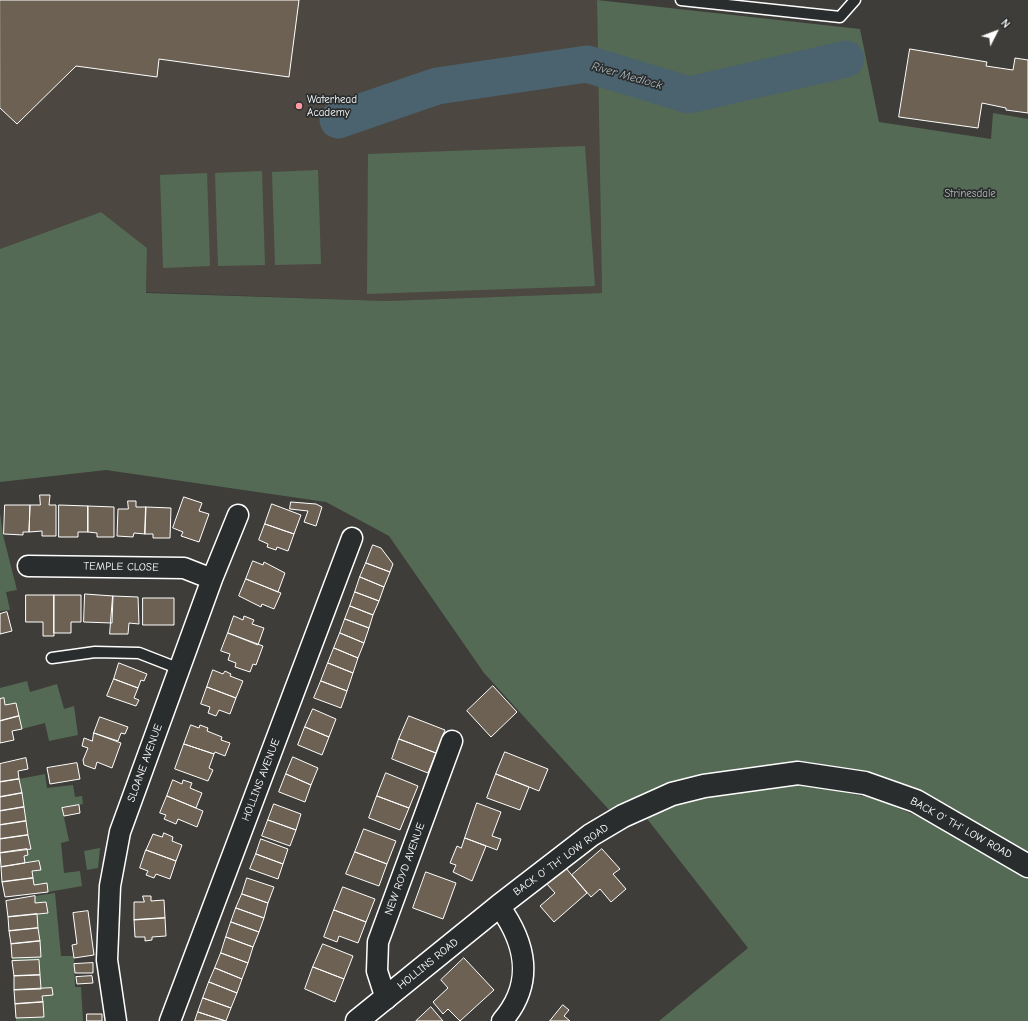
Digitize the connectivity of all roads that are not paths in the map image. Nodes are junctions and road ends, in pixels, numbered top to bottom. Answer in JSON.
{"nodes":[{"id":1,"x":681,"y":0,"type":"edge"},
{"id":2,"x":855,"y":0,"type":"edge"},
{"id":3,"x":238,"y":515,"type":"dead end"},
{"id":4,"x":352,"y":538,"type":"dead end"},
{"id":5,"x":28,"y":566,"type":"dead end"},
{"id":6,"x":212,"y":578,"type":"junction"},
{"id":7,"x":52,"y":658,"type":"dead end"},
{"id":8,"x":180,"y":669,"type":"junction"},
{"id":9,"x":452,"y":741,"type":"dead end"},
{"id":10,"x":1028,"y":866,"type":"edge"},
{"id":11,"x":499,"y":906,"type":"junction"},
{"id":12,"x":386,"y":999,"type":"junction"},
{"id":13,"x":116,"y":1021,"type":"edge"},
{"id":14,"x":170,"y":1021,"type":"edge"},
{"id":15,"x":357,"y":1021,"type":"edge"},
{"id":16,"x":502,"y":1021,"type":"edge"}],
"edges":[{"from":1,"to":2,"type":"lane"},
{"from":3,"to":6,"type":"street","name":"SLOANE AVENUE"},
{"from":4,"to":14,"type":"street","name":"HOLLINS AVENUE"},
{"from":5,"to":6,"type":"street","name":"TEMPLE CLOSE"},
{"from":6,"to":8,"type":"street","name":"SLOANE AVENUE"},
{"from":7,"to":8,"type":"lane"},
{"from":8,"to":13,"type":"street","name":"SLOANE AVENUE"},
{"from":9,"to":12,"type":"street","name":"NEW ROYD AVENUE"},
{"from":10,"to":11,"type":"street","name":"BACK O' TH' LOW ROAD"},
{"from":11,"to":12,"type":"street","name":"HOLLINS ROAD"},
{"from":11,"to":16,"type":"street"},
{"from":12,"to":15,"type":"street","name":"HOLLINS ROAD"}]}
